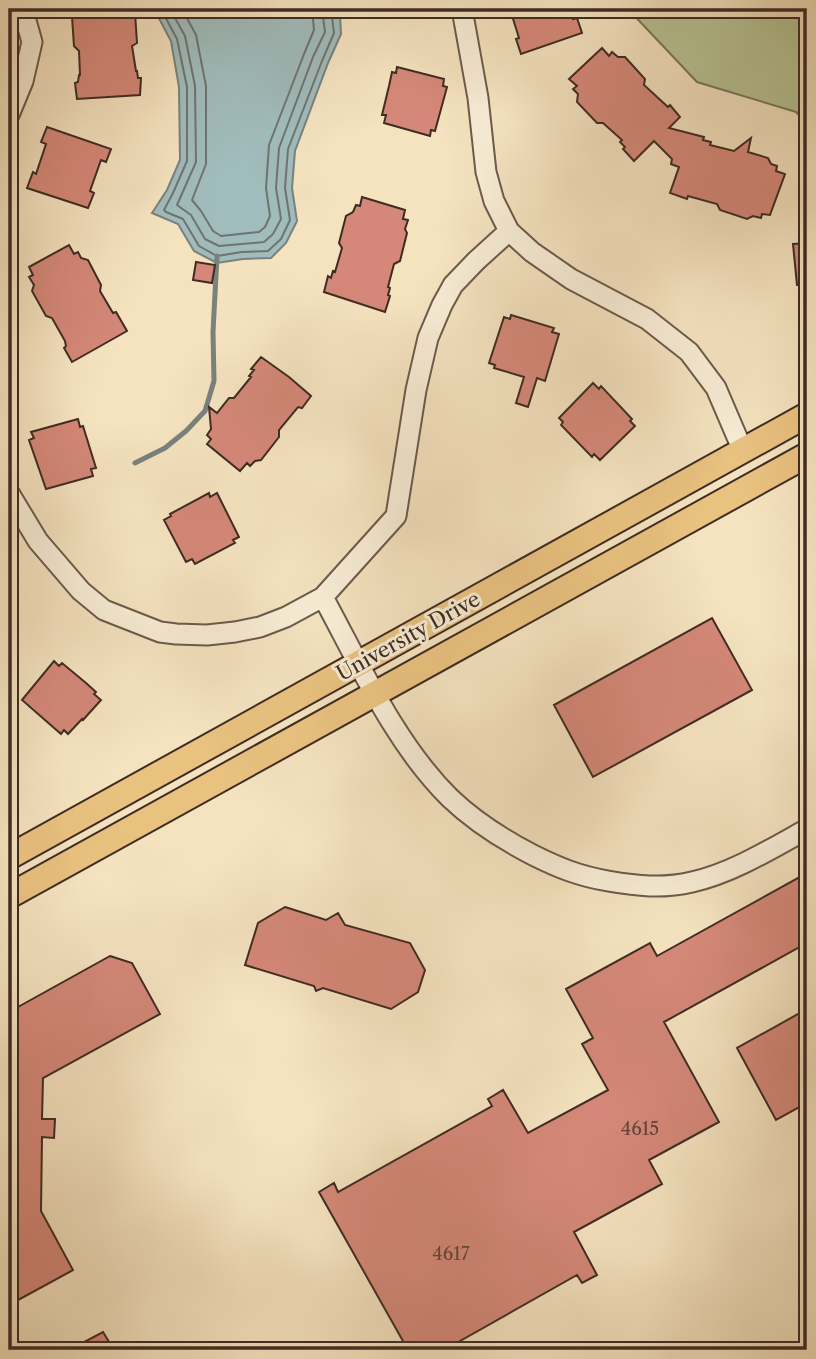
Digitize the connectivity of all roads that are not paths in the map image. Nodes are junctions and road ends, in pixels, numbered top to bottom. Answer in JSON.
{"nodes":[{"id":1,"x":462,"y":9,"type":"edge"},
{"id":2,"x":9,"y":14,"type":"edge"},
{"id":3,"x":9,"y":115,"type":"edge"},
{"id":4,"x":509,"y":231,"type":"junction"},
{"id":5,"x":807,"y":415,"type":"edge"},
{"id":6,"x":743,"y":451,"type":"junction"},
{"id":7,"x":807,"y":455,"type":"edge"},
{"id":8,"x":9,"y":493,"type":"edge"},
{"id":9,"x":323,"y":597,"type":"junction"},
{"id":10,"x":359,"y":663,"type":"junction"},
{"id":11,"x":376,"y":694,"type":"junction"},
{"id":12,"x":807,"y":829,"type":"edge"},
{"id":13,"x":9,"y":856,"type":"edge"},
{"id":14,"x":9,"y":896,"type":"edge"}],
"edges":[{"from":1,"to":4,"type":"street"},
{"from":2,"to":3,"type":"street"},
{"from":4,"to":6,"type":"street"},
{"from":4,"to":9,"type":"street"},
{"from":5,"to":6,"type":"main road","name":"University Drive"},
{"from":6,"to":10,"type":"main road","name":"University Drive"},
{"from":7,"to":11,"type":"main road","name":"University Drive"},
{"from":8,"to":9,"type":"street"},
{"from":9,"to":10,"type":"street"},
{"from":10,"to":11,"type":"street"},
{"from":10,"to":13,"type":"main road","name":"University Drive"},
{"from":11,"to":12,"type":"street"},
{"from":11,"to":14,"type":"main road","name":"University Drive"}]}
